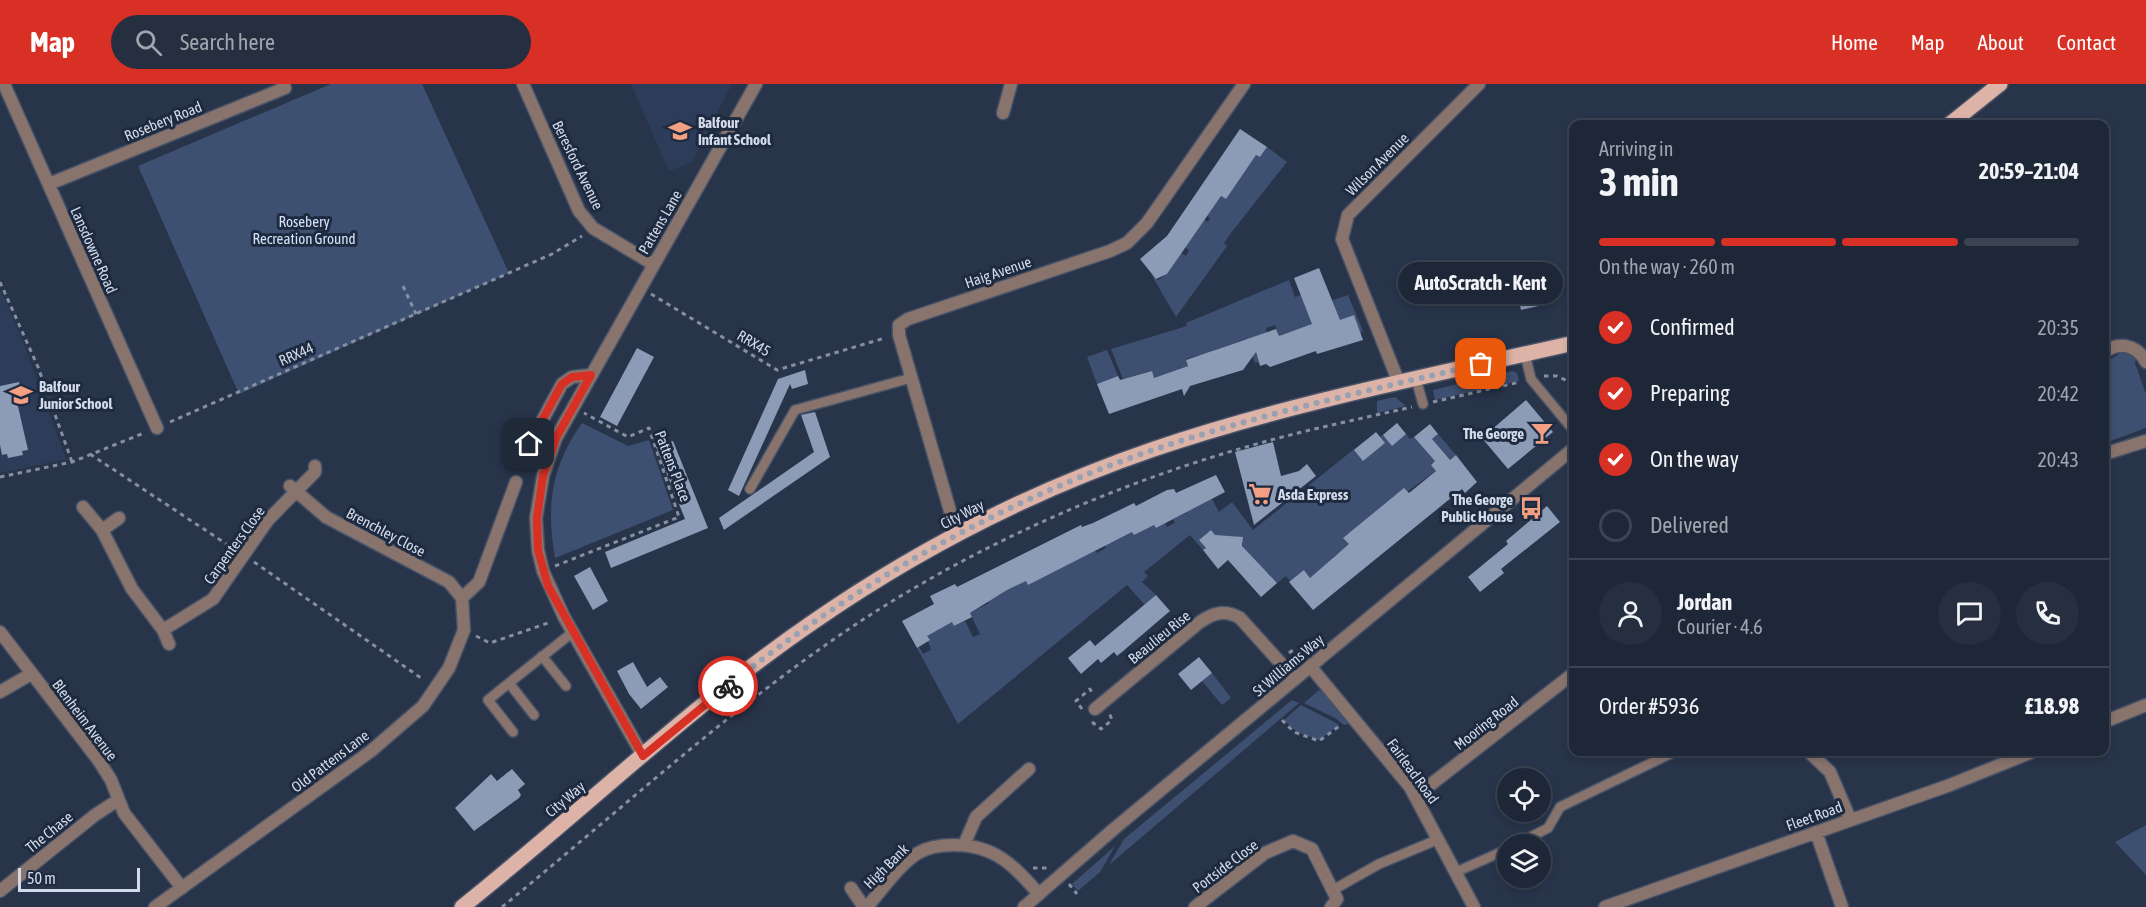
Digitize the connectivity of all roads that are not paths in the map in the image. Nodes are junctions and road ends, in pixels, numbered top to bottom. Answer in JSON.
{"nodes":[{"id":1,"x":4,"y":84,"type":"edge"},
{"id":2,"x":283,"y":84,"type":"edge"},
{"id":3,"x":524,"y":84,"type":"edge"},
{"id":4,"x":756,"y":84,"type":"edge"},
{"id":5,"x":1011,"y":84,"type":"edge"},
{"id":6,"x":1244,"y":84,"type":"edge"},
{"id":7,"x":1479,"y":84,"type":"edge"},
{"id":8,"x":2000,"y":84,"type":"edge"},
{"id":9,"x":1003,"y":113,"type":"dead end"},
{"id":10,"x":1955,"y":120,"type":"edge"},
{"id":11,"x":49,"y":184,"type":"junction"},
{"id":12,"x":653,"y":264,"type":"junction"},
{"id":13,"x":1569,"y":344,"type":"edge"},
{"id":14,"x":2109,"y":349,"type":"edge"},
{"id":15,"x":1525,"y":354,"type":"junction"},
{"id":16,"x":2146,"y":361,"type":"edge"},
{"id":17,"x":591,"y":375,"type":"junction"},
{"id":18,"x":911,"y":378,"type":"junction"},
{"id":19,"x":1416,"y":379,"type":"junction"},
{"id":20,"x":1399,"y":383,"type":"junction"},
{"id":21,"x":1424,"y":404,"type":"road end"},
{"id":22,"x":1569,"y":425,"type":"edge"},
{"id":23,"x":157,"y":428,"type":"road end"},
{"id":24,"x":2146,"y":441,"type":"edge"},
{"id":25,"x":1569,"y":452,"type":"edge"},
{"id":26,"x":2109,"y":452,"type":"edge"},
{"id":27,"x":522,"y":458,"type":"dead end"},
{"id":28,"x":315,"y":466,"type":"dead end"},
{"id":29,"x":516,"y":482,"type":"dead end"},
{"id":30,"x":293,"y":488,"type":"junction"},
{"id":31,"x":750,"y":489,"type":"dead end"},
{"id":32,"x":83,"y":507,"type":"dead end"},
{"id":33,"x":119,"y":518,"type":"dead end"},
{"id":34,"x":102,"y":530,"type":"junction"},
{"id":35,"x":957,"y":535,"type":"junction"},
{"id":36,"x":462,"y":598,"type":"junction"},
{"id":37,"x":163,"y":630,"type":"junction"},
{"id":38,"x":0,"y":632,"type":"edge"},
{"id":39,"x":573,"y":632,"type":"junction"},
{"id":40,"x":169,"y":644,"type":"dead end"},
{"id":41,"x":542,"y":656,"type":"junction"},
{"id":42,"x":1310,"y":666,"type":"junction"},
{"id":43,"x":31,"y":674,"type":"junction"},
{"id":44,"x":1569,"y":677,"type":"edge"},
{"id":45,"x":1295,"y":679,"type":"junction"},
{"id":46,"x":509,"y":683,"type":"junction"},
{"id":47,"x":566,"y":686,"type":"dead end"},
{"id":48,"x":0,"y":692,"type":"edge"},
{"id":49,"x":2146,"y":705,"type":"edge"},
{"id":50,"x":1095,"y":709,"type":"dead end"},
{"id":51,"x":534,"y":715,"type":"dead end"},
{"id":52,"x":2109,"y":720,"type":"edge"},
{"id":53,"x":513,"y":732,"type":"dead end"},
{"id":54,"x":643,"y":756,"type":"junction"},
{"id":55,"x":1666,"y":756,"type":"edge"},
{"id":56,"x":1813,"y":756,"type":"edge"},
{"id":57,"x":2022,"y":756,"type":"edge"},
{"id":58,"x":1029,"y":770,"type":"dead end"},
{"id":59,"x":1416,"y":796,"type":"junction"},
{"id":60,"x":118,"y":800,"type":"junction"},
{"id":61,"x":1850,"y":819,"type":"junction"},
{"id":62,"x":1816,"y":832,"type":"junction"},
{"id":63,"x":1535,"y":834,"type":"edge"},
{"id":64,"x":1439,"y":839,"type":"junction"},
{"id":65,"x":964,"y":845,"type":"junction"},
{"id":66,"x":1497,"y":854,"type":"edge"},
{"id":67,"x":1456,"y":872,"type":"junction"},
{"id":68,"x":182,"y":888,"type":"junction"},
{"id":69,"x":851,"y":888,"type":"dead end"},
{"id":70,"x":1333,"y":890,"type":"junction"},
{"id":71,"x":0,"y":891,"type":"edge"},
{"id":72,"x":1039,"y":894,"type":"junction"},
{"id":73,"x":154,"y":907,"type":"edge"},
{"id":74,"x":462,"y":907,"type":"edge"},
{"id":75,"x":866,"y":907,"type":"edge"},
{"id":76,"x":1024,"y":907,"type":"edge"},
{"id":77,"x":1195,"y":907,"type":"edge"},
{"id":78,"x":1331,"y":907,"type":"edge"},
{"id":79,"x":1474,"y":907,"type":"edge"},
{"id":80,"x":1605,"y":907,"type":"edge"},
{"id":81,"x":1842,"y":907,"type":"edge"}],
"edges":[{"from":1,"to":11,"type":"street","name":"Lansdowne Road"},
{"from":2,"to":11,"type":"street","name":"Rosebery Road"},
{"from":3,"to":12,"type":"street","name":"Beresford Avenue"},
{"from":4,"to":12,"type":"street","name":"Pattens Lane"},
{"from":5,"to":9,"type":"street"},
{"from":6,"to":18,"type":"street","name":"Haig Avenue"},
{"from":7,"to":20,"type":"street","name":"Wilson Avenue"},
{"from":8,"to":10,"type":"main road"},
{"from":11,"to":23,"type":"street","name":"Lansdowne Road"},
{"from":12,"to":17,"type":"street","name":"Pattens Lane"},
{"from":13,"to":15,"type":"main road","name":"City Way"},
{"from":14,"to":16,"type":"street"},
{"from":15,"to":19,"type":"main road","name":"City Way"},
{"from":15,"to":22,"type":"lane"},
{"from":17,"to":27,"type":"street"},
{"from":17,"to":39,"type":"street","name":"Pattens Lane"},
{"from":18,"to":31,"type":"lane"},
{"from":18,"to":35,"type":"street"},
{"from":19,"to":20,"type":"main road","name":"City Way"},
{"from":19,"to":21,"type":"lane"},
{"from":20,"to":35,"type":"main road","name":"City Way"},
{"from":24,"to":26,"type":"street"},
{"from":25,"to":42,"type":"street","name":"St Williams Way"},
{"from":28,"to":30,"type":"street"},
{"from":29,"to":36,"type":"street"},
{"from":30,"to":36,"type":"street","name":"Brenchley Close"},
{"from":30,"to":37,"type":"street","name":"Carpenters Close"},
{"from":32,"to":34,"type":"street"},
{"from":33,"to":34,"type":"street"},
{"from":34,"to":37,"type":"street"},
{"from":35,"to":54,"type":"main road","name":"City Way"},
{"from":36,"to":68,"type":"street","name":"Old Pattens Lane"},
{"from":37,"to":40,"type":"street"},
{"from":38,"to":43,"type":"street","name":"Blenheim Avenue"},
{"from":39,"to":41,"type":"lane"},
{"from":39,"to":54,"type":"street","name":"Pattens Lane"},
{"from":41,"to":46,"type":"lane"},
{"from":41,"to":47,"type":"lane"},
{"from":42,"to":45,"type":"street","name":"St Williams Way"},
{"from":42,"to":59,"type":"street","name":"Fairlead Road"},
{"from":43,"to":48,"type":"street"},
{"from":43,"to":60,"type":"street","name":"Blenheim Avenue"},
{"from":44,"to":59,"type":"street","name":"Mooring Road"},
{"from":45,"to":50,"type":"street","name":"Beaulieu Rise"},
{"from":45,"to":72,"type":"street","name":"St Williams Way"},
{"from":46,"to":51,"type":"lane"},
{"from":46,"to":53,"type":"lane"},
{"from":49,"to":52,"type":"street"},
{"from":54,"to":74,"type":"main road","name":"City Way"},
{"from":55,"to":63,"type":"lane"},
{"from":56,"to":61,"type":"street"},
{"from":57,"to":61,"type":"street","name":"Fleet Road"},
{"from":58,"to":65,"type":"street"},
{"from":59,"to":64,"type":"street","name":"Fairlead Road"},
{"from":60,"to":68,"type":"street","name":"Blenheim Avenue"},
{"from":60,"to":71,"type":"street","name":"The Chase"},
{"from":61,"to":62,"type":"street","name":"Fleet Road"},
{"from":62,"to":80,"type":"street","name":"Fleet Road"},
{"from":62,"to":81,"type":"street"},
{"from":64,"to":67,"type":"street","name":"Fairlead Road"},
{"from":64,"to":70,"type":"lane"},
{"from":65,"to":72,"type":"street","name":"High Bank"},
{"from":65,"to":75,"type":"street","name":"High Bank"},
{"from":66,"to":67,"type":"lane"},
{"from":67,"to":79,"type":"street","name":"Fairlead Road"},
{"from":68,"to":73,"type":"street","name":"Old Pattens Lane"},
{"from":69,"to":75,"type":"street"},
{"from":70,"to":77,"type":"street","name":"Portside Close"},
{"from":70,"to":78,"type":"street"},
{"from":72,"to":76,"type":"street","name":"St Williams Way"}]}
